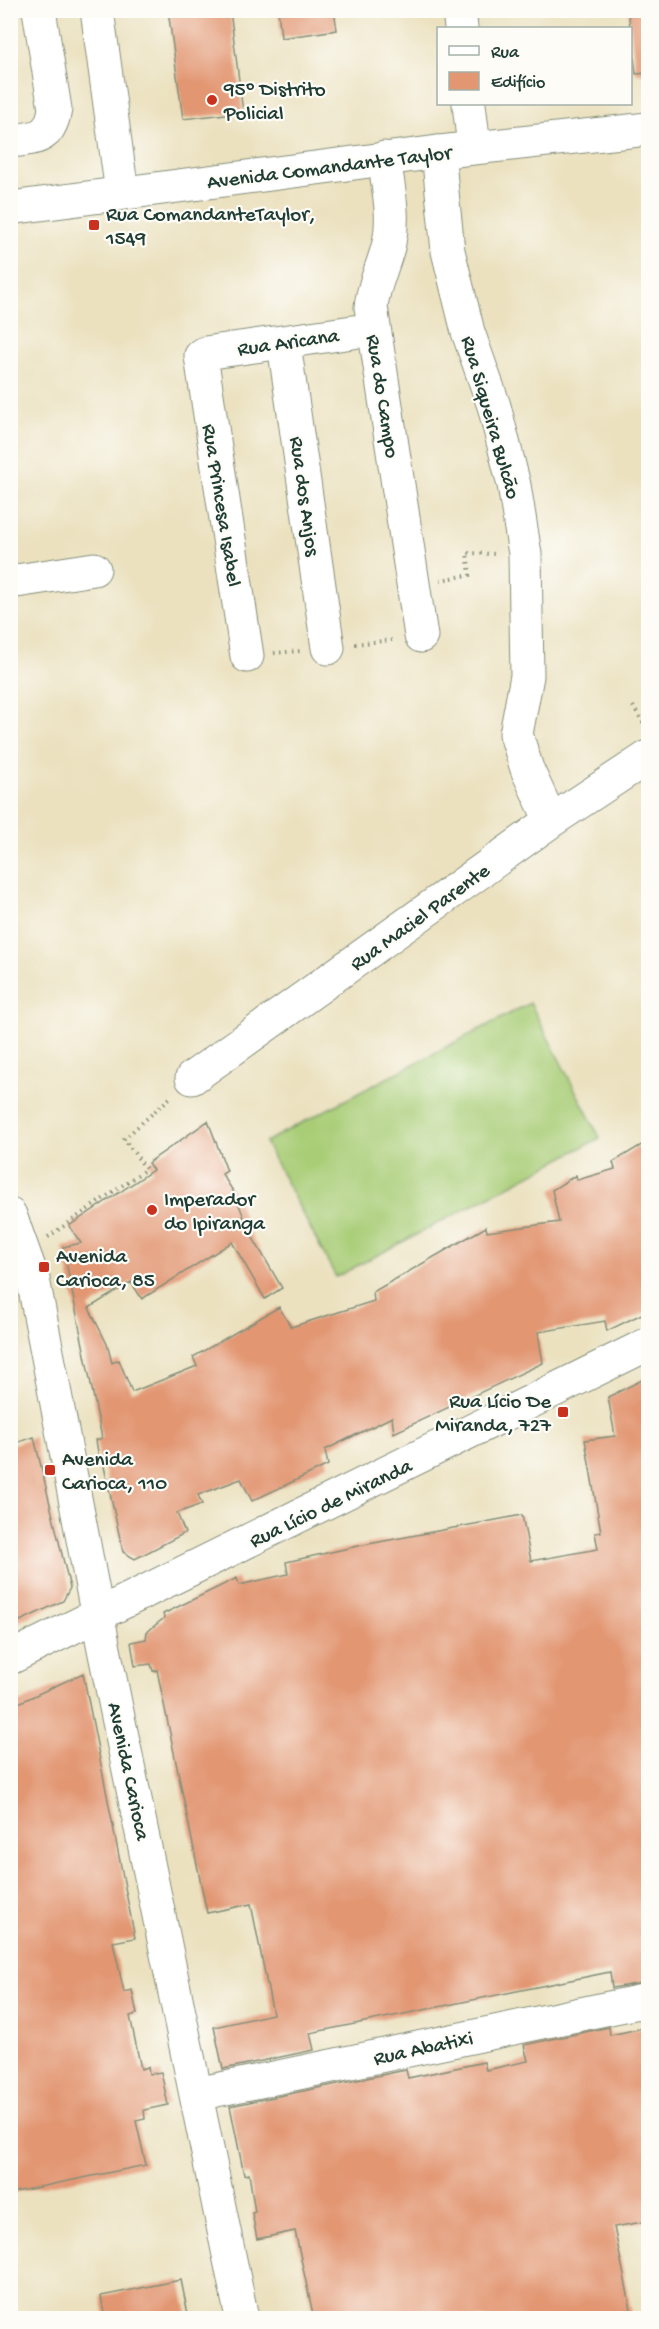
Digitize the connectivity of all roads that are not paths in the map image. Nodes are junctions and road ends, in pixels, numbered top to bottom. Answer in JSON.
{"nodes":[{"id":1,"x":39,"y":10,"type":"edge"},
{"id":2,"x":97,"y":10,"type":"edge"},
{"id":3,"x":459,"y":10,"type":"edge"},
{"id":4,"x":461,"y":27,"type":"edge"},
{"id":5,"x":469,"y":105,"type":"edge"},
{"id":6,"x":648,"y":129,"type":"edge"},
{"id":7,"x":10,"y":141,"type":"edge"},
{"id":8,"x":474,"y":147,"type":"junction"},
{"id":9,"x":438,"y":152,"type":"junction"},
{"id":10,"x":384,"y":158,"type":"junction"},
{"id":11,"x":122,"y":193,"type":"junction"},
{"id":12,"x":10,"y":208,"type":"edge"},
{"id":13,"x":374,"y":329,"type":"junction"},
{"id":14,"x":284,"y":344,"type":"junction"},
{"id":15,"x":202,"y":354,"type":"joint"},
{"id":16,"x":94,"y":569,"type":"dead end"},
{"id":17,"x":10,"y":582,"type":"edge"},
{"id":18,"x":421,"y":636,"type":"dead end"},
{"id":19,"x":328,"y":648,"type":"dead end"},
{"id":20,"x":247,"y":656,"type":"dead end"},
{"id":21,"x":648,"y":757,"type":"edge"},
{"id":22,"x":551,"y":821,"type":"junction"},
{"id":23,"x":192,"y":1078,"type":"road end"},
{"id":24,"x":17,"y":1231,"type":"edge"},
{"id":25,"x":648,"y":1344,"type":"edge"},
{"id":26,"x":98,"y":1616,"type":"junction"},
{"id":27,"x":10,"y":1658,"type":"edge"},
{"id":28,"x":648,"y":2000,"type":"edge"},
{"id":29,"x":198,"y":2094,"type":"junction"},
{"id":30,"x":242,"y":2319,"type":"edge"}],
"edges":[{"from":1,"to":7,"type":"street"},
{"from":2,"to":11,"type":"street"},
{"from":3,"to":4,"type":"street"},
{"from":5,"to":8,"type":"street"},
{"from":6,"to":8,"type":"street","name":"Avenida Comandante Taylor"},
{"from":8,"to":9,"type":"street","name":"Avenida Comandante Taylor"},
{"from":9,"to":10,"type":"street","name":"Avenida Comandante Taylor"},
{"from":9,"to":22,"type":"street","name":"Rua Siqueira Bulcão"},
{"from":10,"to":11,"type":"street","name":"Avenida Comandante Taylor"},
{"from":10,"to":13,"type":"street","name":"Rua do Campo"},
{"from":11,"to":12,"type":"street","name":"Avenida Comandante Taylor"},
{"from":13,"to":14,"type":"street","name":"Rua Aricana"},
{"from":13,"to":18,"type":"street","name":"Rua do Campo"},
{"from":14,"to":15,"type":"street","name":"Rua Aricana"},
{"from":14,"to":19,"type":"street","name":"Rua dos Anjos"},
{"from":15,"to":20,"type":"street","name":"Rua Princesa Isabel"},
{"from":16,"to":17,"type":"street"},
{"from":21,"to":22,"type":"street","name":"Rua Maciel Parente"},
{"from":22,"to":23,"type":"street","name":"Rua Maciel Parente"},
{"from":24,"to":26,"type":"street","name":"Avenida Carioca"},
{"from":25,"to":26,"type":"street","name":"Rua Lício de Miranda"},
{"from":26,"to":27,"type":"street","name":"Rua Lício de Miranda"},
{"from":26,"to":29,"type":"street","name":"Avenida Carioca"},
{"from":28,"to":29,"type":"street","name":"Rua Abatixi"},
{"from":29,"to":30,"type":"street","name":"Avenida Carioca"}]}
